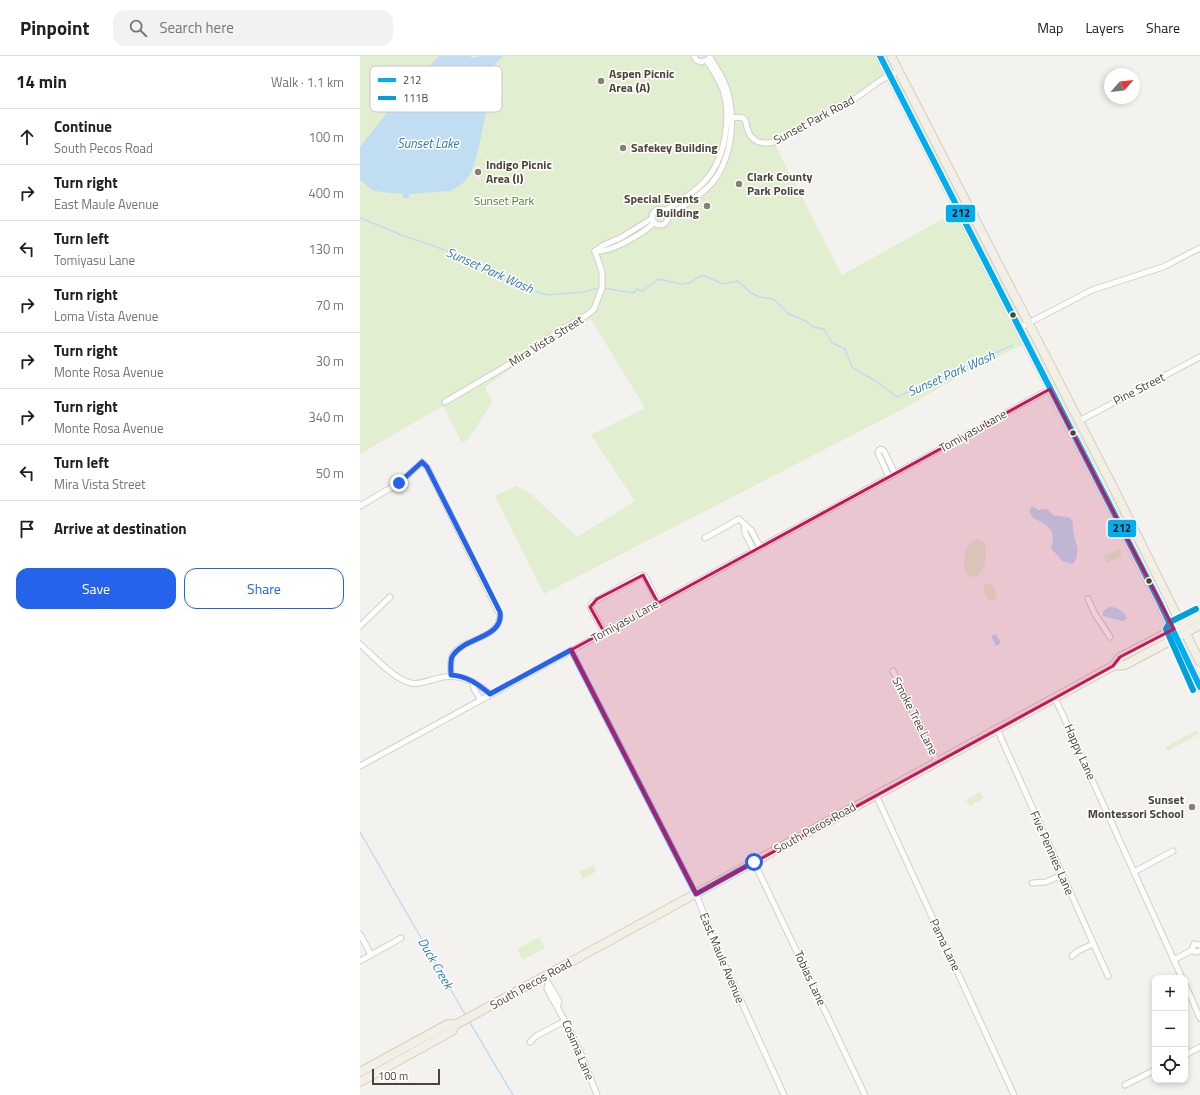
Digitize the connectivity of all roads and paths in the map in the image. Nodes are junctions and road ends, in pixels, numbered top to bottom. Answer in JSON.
{"nodes":[{"id":1,"x":694,"y":56,"type":"edge"},
{"id":2,"x":880,"y":56,"type":"edge"},
{"id":3,"x":891,"y":56,"type":"edge"},
{"id":4,"x":709,"y":58,"type":"edge"},
{"id":5,"x":899,"y":71,"type":"junction"},
{"id":6,"x":890,"y":76,"type":"junction"},
{"id":7,"x":729,"y":118,"type":"junction"},
{"id":8,"x":666,"y":214,"type":"junction"},
{"id":9,"x":653,"y":221,"type":"junction"},
{"id":10,"x":981,"y":230,"type":"junction"},
{"id":11,"x":972,"y":236,"type":"junction"},
{"id":12,"x":1200,"y":248,"type":"edge"},
{"id":13,"x":1028,"y":323,"type":"junction"},
{"id":14,"x":1019,"y":328,"type":"junction"},
{"id":15,"x":1200,"y":357,"type":"edge"},
{"id":16,"x":1050,"y":389,"type":"junction"},
{"id":17,"x":445,"y":402,"type":"dead end"},
{"id":18,"x":1079,"y":421,"type":"junction"},
{"id":19,"x":1069,"y":426,"type":"junction"},
{"id":20,"x":895,"y":474,"type":"junction"},
{"id":21,"x":890,"y":477,"type":"junction"},
{"id":22,"x":1110,"y":481,"type":"junction"},
{"id":23,"x":1100,"y":486,"type":"junction"},
{"id":24,"x":360,"y":506,"type":"edge"},
{"id":25,"x":744,"y":524,"type":"junction"},
{"id":26,"x":1135,"y":532,"type":"junction"},
{"id":27,"x":705,"y":538,"type":"dead end"},
{"id":28,"x":760,"y":547,"type":"junction"},
{"id":29,"x":754,"y":550,"type":"junction"},
{"id":30,"x":390,"y":597,"type":"dead end"},
{"id":31,"x":1088,"y":599,"type":"dead end"},
{"id":32,"x":658,"y":603,"type":"junction"},
{"id":33,"x":1200,"y":616,"type":"edge"},
{"id":34,"x":1200,"y":625,"type":"edge"},
{"id":35,"x":360,"y":626,"type":"edge"},
{"id":36,"x":1184,"y":628,"type":"junction"},
{"id":37,"x":604,"y":632,"type":"junction"},
{"id":38,"x":1175,"y":633,"type":"junction"},
{"id":39,"x":1110,"y":637,"type":"dead end"},
{"id":40,"x":360,"y":644,"type":"edge"},
{"id":41,"x":571,"y":650,"type":"junction"},
{"id":42,"x":1200,"y":662,"type":"edge"},
{"id":43,"x":892,"y":671,"type":"dead end"},
{"id":44,"x":451,"y":675,"type":"junction"},
{"id":45,"x":473,"y":682,"type":"junction"},
{"id":46,"x":1200,"y":687,"type":"edge"},
{"id":47,"x":490,"y":694,"type":"junction"},
{"id":48,"x":1055,"y":698,"type":"junction"},
{"id":49,"x":480,"y":700,"type":"junction"},
{"id":50,"x":997,"y":729,"type":"junction"},
{"id":51,"x":937,"y":761,"type":"junction"},
{"id":52,"x":360,"y":766,"type":"edge"},
{"id":53,"x":876,"y":795,"type":"junction"},
{"id":54,"x":1173,"y":851,"type":"dead end"},
{"id":55,"x":754,"y":862,"type":"junction"},
{"id":56,"x":1134,"y":872,"type":"junction"},
{"id":57,"x":1062,"y":875,"type":"junction"},
{"id":58,"x":1032,"y":883,"type":"dead end"},
{"id":59,"x":696,"y":894,"type":"junction"},
{"id":60,"x":360,"y":934,"type":"edge"},
{"id":61,"x":401,"y":938,"type":"dead end"},
{"id":62,"x":1093,"y":944,"type":"junction"},
{"id":63,"x":1200,"y":945,"type":"edge"},
{"id":64,"x":1192,"y":950,"type":"junction"},
{"id":65,"x":1200,"y":951,"type":"edge"},
{"id":66,"x":371,"y":955,"type":"junction"},
{"id":67,"x":1072,"y":956,"type":"dead end"},
{"id":68,"x":1174,"y":960,"type":"junction"},
{"id":69,"x":360,"y":961,"type":"edge"},
{"id":70,"x":1181,"y":975,"type":"edge"},
{"id":71,"x":544,"y":976,"type":"junction"},
{"id":72,"x":1108,"y":976,"type":"dead end"},
{"id":73,"x":1188,"y":991,"type":"edge"},
{"id":74,"x":1200,"y":1018,"type":"edge"},
{"id":75,"x":565,"y":1020,"type":"junction"},
{"id":76,"x":456,"y":1025,"type":"junction"},
{"id":77,"x":530,"y":1042,"type":"dead end"},
{"id":78,"x":1200,"y":1047,"type":"edge"},
{"id":79,"x":1188,"y":1053,"type":"edge"},
{"id":80,"x":360,"y":1072,"type":"edge"},
{"id":81,"x":1152,"y":1072,"type":"edge"},
{"id":82,"x":360,"y":1082,"type":"edge"},
{"id":83,"x":1125,"y":1085,"type":"dead end"},
{"id":84,"x":597,"y":1095,"type":"edge"},
{"id":85,"x":784,"y":1095,"type":"edge"},
{"id":86,"x":865,"y":1095,"type":"edge"},
{"id":87,"x":1014,"y":1095,"type":"edge"}],
"edges":[{"from":1,"to":4,"type":"street"},
{"from":2,"to":6,"type":"main road"},
{"from":3,"to":5,"type":"main road"},
{"from":4,"to":7,"type":"street"},
{"from":5,"to":6,"type":"street","name":"Sunset Park Road"},
{"from":5,"to":10,"type":"main road"},
{"from":6,"to":7,"type":"street","name":"Sunset Park Road"},
{"from":6,"to":11,"type":"main road"},
{"from":7,"to":8,"type":"street","name":"Mira Vista Street"},
{"from":8,"to":9,"type":"street","name":"Mira Vista Street"},
{"from":8,"to":9,"type":"street","name":"Mira Vista Street"},
{"from":9,"to":17,"type":"street","name":"Mira Vista Street"},
{"from":10,"to":11,"type":"main road"},
{"from":10,"to":13,"type":"main road"},
{"from":11,"to":14,"type":"main road"},
{"from":12,"to":13,"type":"street"},
{"from":13,"to":14,"type":"street"},
{"from":13,"to":18,"type":"main road"},
{"from":14,"to":16,"type":"main road"},
{"from":15,"to":18,"type":"street","name":"Pine Street"},
{"from":16,"to":18,"type":"main road"},
{"from":16,"to":19,"type":"main road"},
{"from":16,"to":20,"type":"street","name":"Tomiyasu Lane"},
{"from":18,"to":22,"type":"main road"},
{"from":19,"to":22,"type":"main road"},
{"from":19,"to":23,"type":"main road"},
{"from":20,"to":21,"type":"street","name":"Tomiyasu Lane"},
{"from":20,"to":21,"type":"street"},
{"from":21,"to":28,"type":"street","name":"Tomiyasu Lane"},
{"from":22,"to":26,"type":"main road"},
{"from":23,"to":26,"type":"main road"},
{"from":23,"to":38,"type":"main road"},
{"from":24,"to":44,"type":"street"},
{"from":25,"to":27,"type":"street"},
{"from":25,"to":28,"type":"street"},
{"from":25,"to":29,"type":"street"},
{"from":26,"to":36,"type":"main road"},
{"from":28,"to":29,"type":"street","name":"Tomiyasu Lane"},
{"from":29,"to":32,"type":"street","name":"Tomiyasu Lane"},
{"from":30,"to":35,"type":"street"},
{"from":31,"to":39,"type":"street"},
{"from":32,"to":37,"type":"street","name":"Tomiyasu Lane"},
{"from":32,"to":37,"type":"street"},
{"from":33,"to":36,"type":"main road","name":"South Pecos Road"},
{"from":34,"to":36,"type":"main road","name":"South Pecos Road"},
{"from":36,"to":38,"type":"main road","name":"South Pecos Road"},
{"from":36,"to":42,"type":"main road"},
{"from":37,"to":41,"type":"street","name":"Tomiyasu Lane"},
{"from":38,"to":46,"type":"main road"},
{"from":38,"to":48,"type":"main road","name":"South Pecos Road"},
{"from":40,"to":44,"type":"street"},
{"from":41,"to":47,"type":"street","name":"Tomiyasu Lane"},
{"from":41,"to":59,"type":"street","name":"East Maule Avenue"},
{"from":43,"to":51,"type":"street","name":"Smoke Tree Lane"},
{"from":44,"to":45,"type":"street"},
{"from":45,"to":47,"type":"street"},
{"from":45,"to":49,"type":"street"},
{"from":47,"to":49,"type":"street","name":"Tomiyasu Lane"},
{"from":48,"to":50,"type":"main road","name":"South Pecos Road"},
{"from":48,"to":56,"type":"street","name":"Happy Lane"},
{"from":49,"to":52,"type":"street","name":"Tomiyasu Lane"},
{"from":50,"to":51,"type":"main road","name":"South Pecos Road"},
{"from":50,"to":57,"type":"street","name":"Five Pennies Lane"},
{"from":51,"to":53,"type":"main road","name":"South Pecos Road"},
{"from":53,"to":55,"type":"main road","name":"South Pecos Road"},
{"from":53,"to":87,"type":"street","name":"Pama Lane"},
{"from":54,"to":56,"type":"street"},
{"from":55,"to":59,"type":"main road","name":"South Pecos Road"},
{"from":55,"to":86,"type":"street","name":"Tobias Lane"},
{"from":56,"to":68,"type":"street","name":"Happy Lane"},
{"from":57,"to":58,"type":"street"},
{"from":57,"to":62,"type":"street","name":"Five Pennies Lane"},
{"from":59,"to":71,"type":"main road","name":"South Pecos Road"},
{"from":59,"to":85,"type":"street","name":"East Maule Avenue"},
{"from":60,"to":66,"type":"street"},
{"from":61,"to":66,"type":"street"},
{"from":62,"to":67,"type":"street"},
{"from":62,"to":72,"type":"street","name":"Five Pennies Lane"},
{"from":63,"to":64,"type":"street"},
{"from":64,"to":65,"type":"street"},
{"from":64,"to":68,"type":"street"},
{"from":66,"to":69,"type":"street"},
{"from":68,"to":70,"type":"street","name":"Happy Lane"},
{"from":71,"to":75,"type":"street","name":"Cosima Lane"},
{"from":71,"to":76,"type":"main road","name":"South Pecos Road"},
{"from":73,"to":74,"type":"street"},
{"from":75,"to":77,"type":"street"},
{"from":75,"to":84,"type":"street","name":"Cosima Lane"},
{"from":76,"to":80,"type":"main road","name":"South Pecos Road"},
{"from":76,"to":82,"type":"main road"},
{"from":78,"to":79,"type":"street"},
{"from":81,"to":83,"type":"street"}]}
